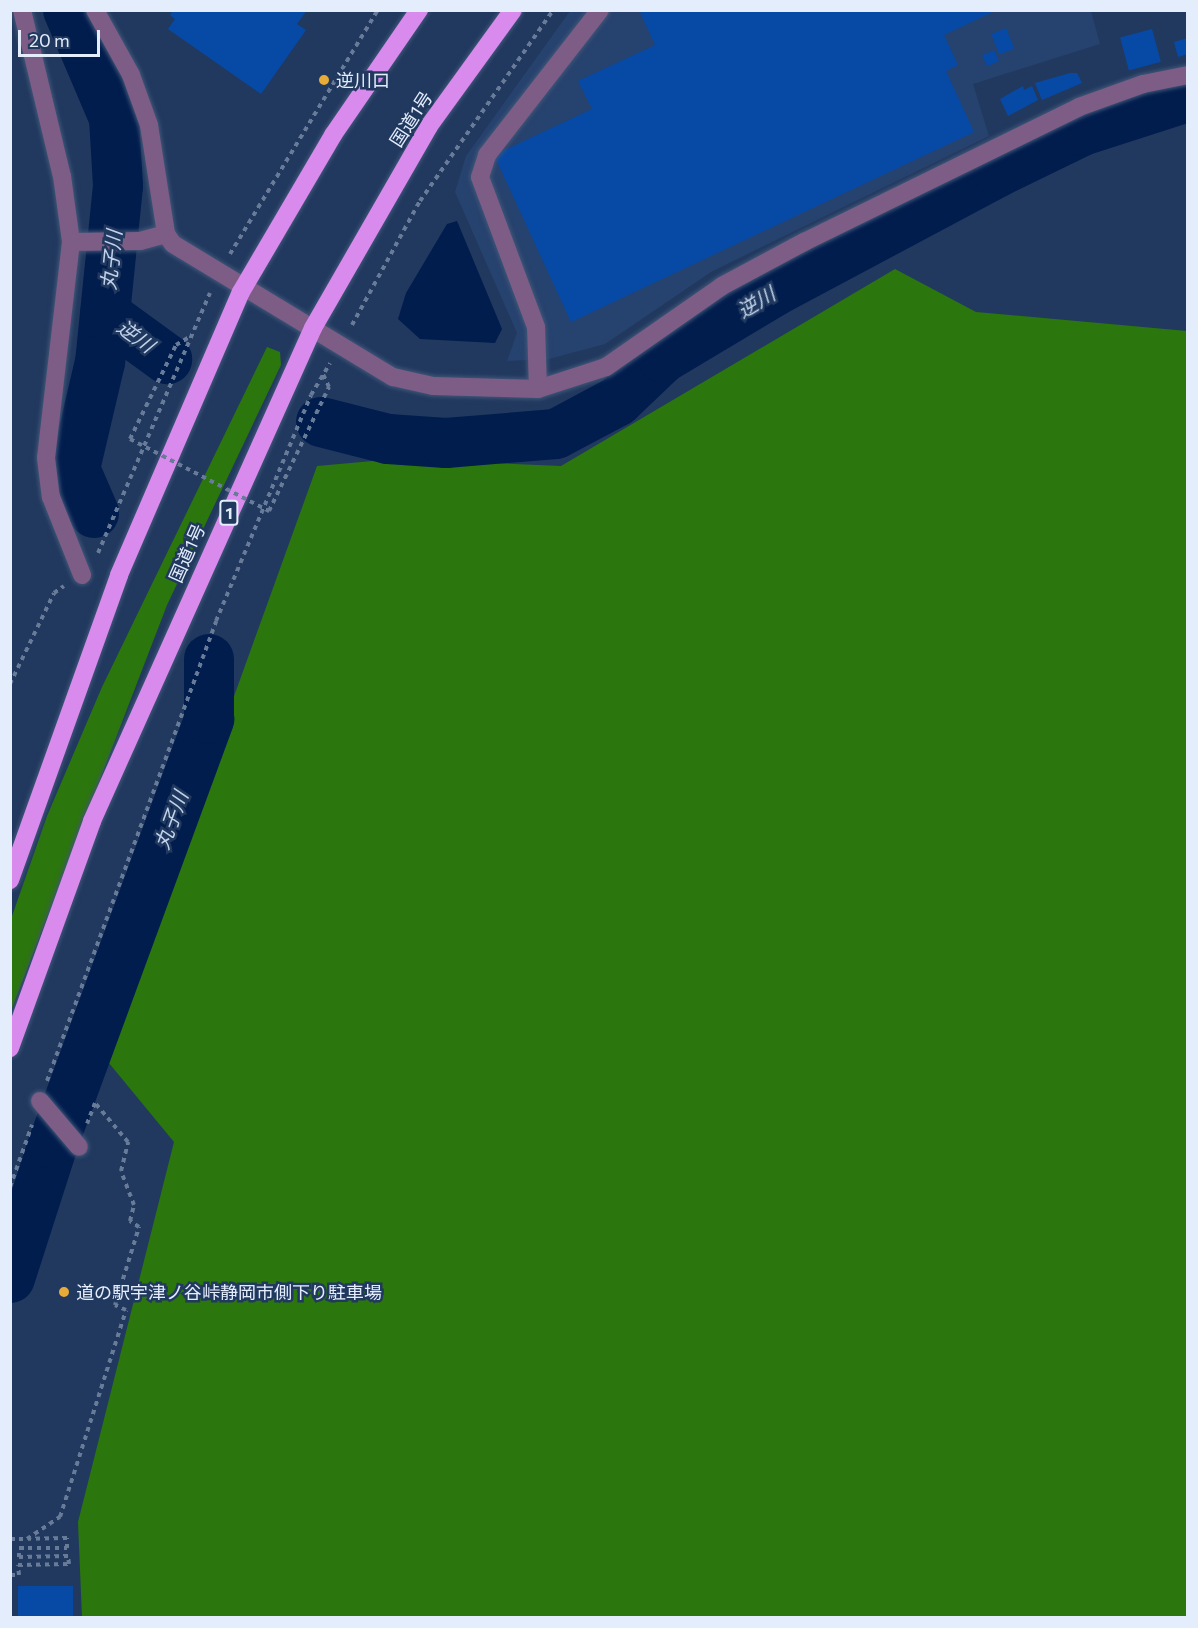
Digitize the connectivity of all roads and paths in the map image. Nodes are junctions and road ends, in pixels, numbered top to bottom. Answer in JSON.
{"nodes":[{"id":1,"x":22,"y":10,"type":"edge"},
{"id":2,"x":95,"y":10,"type":"edge"},
{"id":3,"x":419,"y":10,"type":"edge"},
{"id":4,"x":513,"y":10,"type":"edge"},
{"id":5,"x":553,"y":10,"type":"edge"},
{"id":6,"x":600,"y":10,"type":"edge"},
{"id":7,"x":1188,"y":75,"type":"edge"},
{"id":8,"x":166,"y":234,"type":"junction"},
{"id":9,"x":79,"y":242,"type":"junction"},
{"id":10,"x":246,"y":285,"type":"junction"},
{"id":11,"x":313,"y":328,"type":"junction"},
{"id":12,"x":192,"y":335,"type":"dead end"},
{"id":13,"x":340,"y":347,"type":"junction"},
{"id":14,"x":323,"y":374,"type":"junction"},
{"id":15,"x":538,"y":389,"type":"junction"},
{"id":16,"x":82,"y":575,"type":"dead end"},
{"id":17,"x":10,"y":879,"type":"edge"},
{"id":18,"x":10,"y":1048,"type":"edge"},
{"id":19,"x":40,"y":1101,"type":"junction"},
{"id":20,"x":79,"y":1147,"type":"joint"},
{"id":21,"x":10,"y":1186,"type":"edge"},
{"id":22,"x":10,"y":1539,"type":"edge"},
{"id":23,"x":27,"y":1539,"type":"junction"},
{"id":24,"x":10,"y":1575,"type":"edge"}],
"edges":[{"from":1,"to":9,"type":"street"},
{"from":2,"to":8,"type":"street"},
{"from":3,"to":10,"type":"highway"},
{"from":4,"to":11,"type":"highway","name":"国道1号","number":"1"},
{"from":5,"to":13,"type":"path"},
{"from":6,"to":15,"type":"street"},
{"from":7,"to":15,"type":"street"},
{"from":8,"to":9,"type":"street"},
{"from":8,"to":10,"type":"street"},
{"from":9,"to":16,"type":"street"},
{"from":10,"to":11,"type":"street"},
{"from":10,"to":17,"type":"highway"},
{"from":11,"to":13,"type":"street"},
{"from":11,"to":18,"type":"highway","name":"国道1号","number":"1"},
{"from":12,"to":14,"type":"path","bridge":true},
{"from":13,"to":14,"type":"path"},
{"from":13,"to":15,"type":"street"},
{"from":14,"to":19,"type":"path"},
{"from":19,"to":20,"type":"street"},
{"from":19,"to":21,"type":"path"},
{"from":20,"to":23,"type":"path"},
{"from":22,"to":23,"type":"path"},
{"from":23,"to":24,"type":"path"}]}
